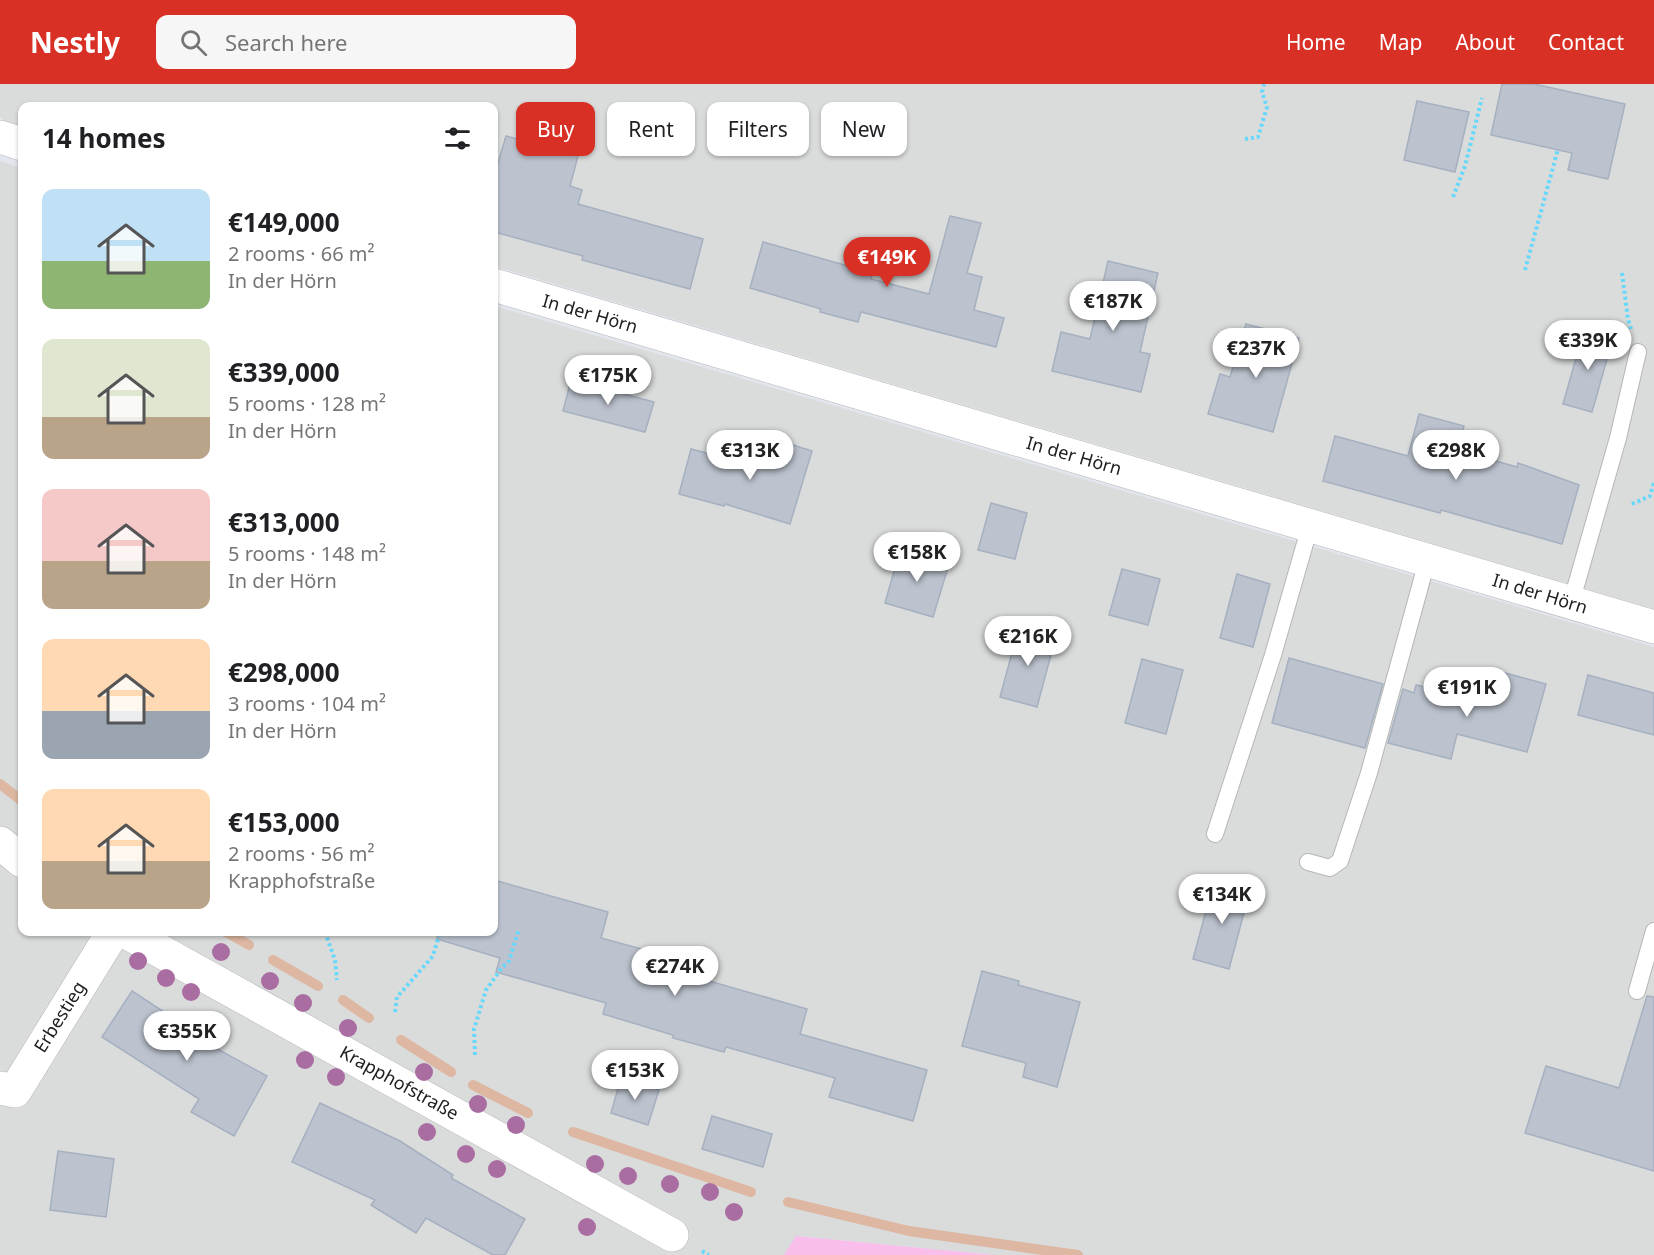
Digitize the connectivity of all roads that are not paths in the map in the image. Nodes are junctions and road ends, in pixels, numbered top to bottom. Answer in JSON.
{"nodes":[{"id":1,"x":0,"y":137,"type":"edge"},
{"id":2,"x":18,"y":143,"type":"edge"},
{"id":3,"x":498,"y":286,"type":"edge"},
{"id":4,"x":1638,"y":352,"type":"road end"},
{"id":5,"x":1310,"y":526,"type":"junction"},
{"id":6,"x":1426,"y":561,"type":"junction"},
{"id":7,"x":1571,"y":603,"type":"junction"},
{"id":8,"x":1654,"y":627,"type":"edge"},
{"id":9,"x":1215,"y":834,"type":"dead end"},
{"id":10,"x":0,"y":843,"type":"edge"},
{"id":11,"x":18,"y":858,"type":"edge"},
{"id":12,"x":1308,"y":862,"type":"dead end"},
{"id":13,"x":1654,"y":932,"type":"edge"},
{"id":14,"x":111,"y":936,"type":"edge"},
{"id":15,"x":133,"y":936,"type":"edge"},
{"id":16,"x":1637,"y":990,"type":"dead end"},
{"id":17,"x":0,"y":1088,"type":"edge"},
{"id":18,"x":672,"y":1235,"type":"dead end"}],
"edges":[{"from":1,"to":2,"type":"street"},
{"from":3,"to":5,"type":"street","name":"In der Hörn"},
{"from":4,"to":7,"type":"lane"},
{"from":5,"to":6,"type":"street","name":"In der Hörn"},
{"from":5,"to":9,"type":"lane"},
{"from":6,"to":7,"type":"street","name":"In der Hörn"},
{"from":6,"to":12,"type":"lane"},
{"from":7,"to":8,"type":"street","name":"In der Hörn"},
{"from":10,"to":11,"type":"street"},
{"from":13,"to":16,"type":"lane"},
{"from":14,"to":17,"type":"street","name":"Erbestieg"},
{"from":15,"to":18,"type":"street","name":"Krapphofstraße"}]}
